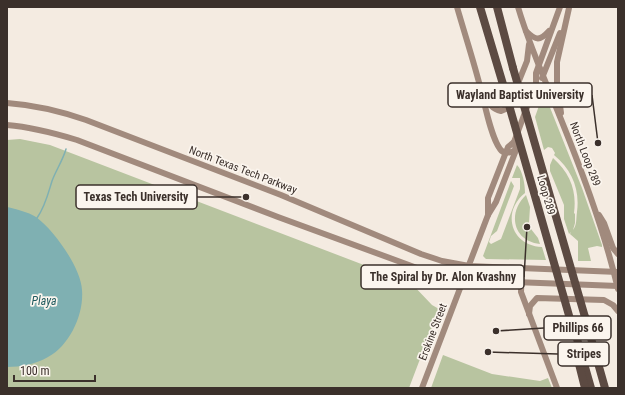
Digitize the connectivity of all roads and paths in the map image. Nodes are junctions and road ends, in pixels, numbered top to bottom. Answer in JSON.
{"nodes":[{"id":1,"x":457,"y":7,"type":"edge"},
{"id":2,"x":480,"y":7,"type":"edge"},
{"id":3,"x":498,"y":7,"type":"edge"},
{"id":4,"x":518,"y":7,"type":"edge"},
{"id":5,"x":560,"y":7,"type":"edge"},
{"id":6,"x":569,"y":8,"type":"edge"},
{"id":7,"x":552,"y":28,"type":"junction"},
{"id":8,"x":525,"y":30,"type":"junction"},
{"id":9,"x":529,"y":42,"type":"junction"},
{"id":10,"x":538,"y":65,"type":"junction"},
{"id":11,"x":544,"y":77,"type":"junction"},
{"id":12,"x":536,"y":83,"type":"junction"},
{"id":13,"x":480,"y":88,"type":"junction"},
{"id":14,"x":7,"y":102,"type":"edge"},
{"id":15,"x":7,"y":125,"type":"edge"},
{"id":16,"x":564,"y":127,"type":"junction"},
{"id":17,"x":514,"y":142,"type":"junction"},
{"id":18,"x":516,"y":150,"type":"junction"},
{"id":19,"x":505,"y":153,"type":"junction"},
{"id":20,"x":596,"y":211,"type":"junction"},
{"id":21,"x":488,"y":215,"type":"junction"},
{"id":22,"x":618,"y":254,"type":"edge"},
{"id":23,"x":469,"y":266,"type":"junction"},
{"id":24,"x":522,"y":268,"type":"junction"},
{"id":25,"x":616,"y":272,"type":"edge"},
{"id":26,"x":464,"y":280,"type":"junction"},
{"id":27,"x":521,"y":282,"type":"junction"},
{"id":28,"x":618,"y":287,"type":"edge"},
{"id":29,"x":618,"y":311,"type":"edge"},
{"id":30,"x":529,"y":315,"type":"junction"},
{"id":31,"x":570,"y":319,"type":"junction"},
{"id":32,"x":422,"y":388,"type":"edge"},
{"id":33,"x":557,"y":388,"type":"edge"},
{"id":34,"x":584,"y":388,"type":"edge"},
{"id":35,"x":591,"y":388,"type":"edge"},
{"id":36,"x":605,"y":388,"type":"edge"}],
"edges":[{"from":1,"to":13,"type":"main road"},
{"from":2,"to":31,"type":"highway","name":"Loop 289","bridge":true},
{"from":3,"to":36,"type":"highway","name":"Loop 289","bridge":true},
{"from":4,"to":8,"type":"main road","name":"North Loop 289"},
{"from":5,"to":7,"type":"main road","name":"Erskine Street"},
{"from":6,"to":11,"type":"main road"},
{"from":6,"to":16,"type":"main road"},
{"from":7,"to":8,"type":"main road"},
{"from":7,"to":10,"type":"main road","name":"Erskine Street"},
{"from":8,"to":9,"type":"main road","name":"North Loop 289"},
{"from":9,"to":10,"type":"main road","name":"North Loop 289"},
{"from":9,"to":13,"type":"main road"},
{"from":10,"to":11,"type":"main road","name":"North Loop 289"},
{"from":10,"to":12,"type":"main road","name":"Erskine Street"},
{"from":11,"to":12,"type":"main road"},
{"from":11,"to":16,"type":"main road","name":"North Loop 289"},
{"from":12,"to":17,"type":"main road","name":"Erskine Street"},
{"from":13,"to":19,"type":"main road"},
{"from":14,"to":23,"type":"main road","name":"North Texas Tech Parkway"},
{"from":15,"to":26,"type":"main road"},
{"from":16,"to":20,"type":"main road","name":"North Loop 289"},
{"from":17,"to":18,"type":"main road"},
{"from":17,"to":19,"type":"main road","name":"Erskine Street"},
{"from":18,"to":19,"type":"main road"},
{"from":18,"to":21,"type":"main road","name":"Erskine Street"},
{"from":19,"to":21,"type":"main road","name":"Erskine Street"},
{"from":20,"to":22,"type":"main road"},
{"from":20,"to":25,"type":"main road","name":"North Loop 289"},
{"from":21,"to":23,"type":"main road","name":"Erskine Street"},
{"from":23,"to":24,"type":"main road","name":"North Texas Tech Parkway"},
{"from":23,"to":26,"type":"main road","name":"Erskine Street"},
{"from":24,"to":25,"type":"main road","name":"North Texas Tech Parkway"},
{"from":24,"to":27,"type":"main road"},
{"from":25,"to":28,"type":"main road","name":"North Loop 289"},
{"from":26,"to":27,"type":"main road"},
{"from":26,"to":32,"type":"main road","name":"Erskine Street"},
{"from":27,"to":28,"type":"main road"},
{"from":27,"to":30,"type":"main road"},
{"from":29,"to":30,"type":"main road"},
{"from":30,"to":33,"type":"main road"},
{"from":31,"to":34,"type":"highway"},
{"from":31,"to":35,"type":"highway","name":"Loop 289"}]}
